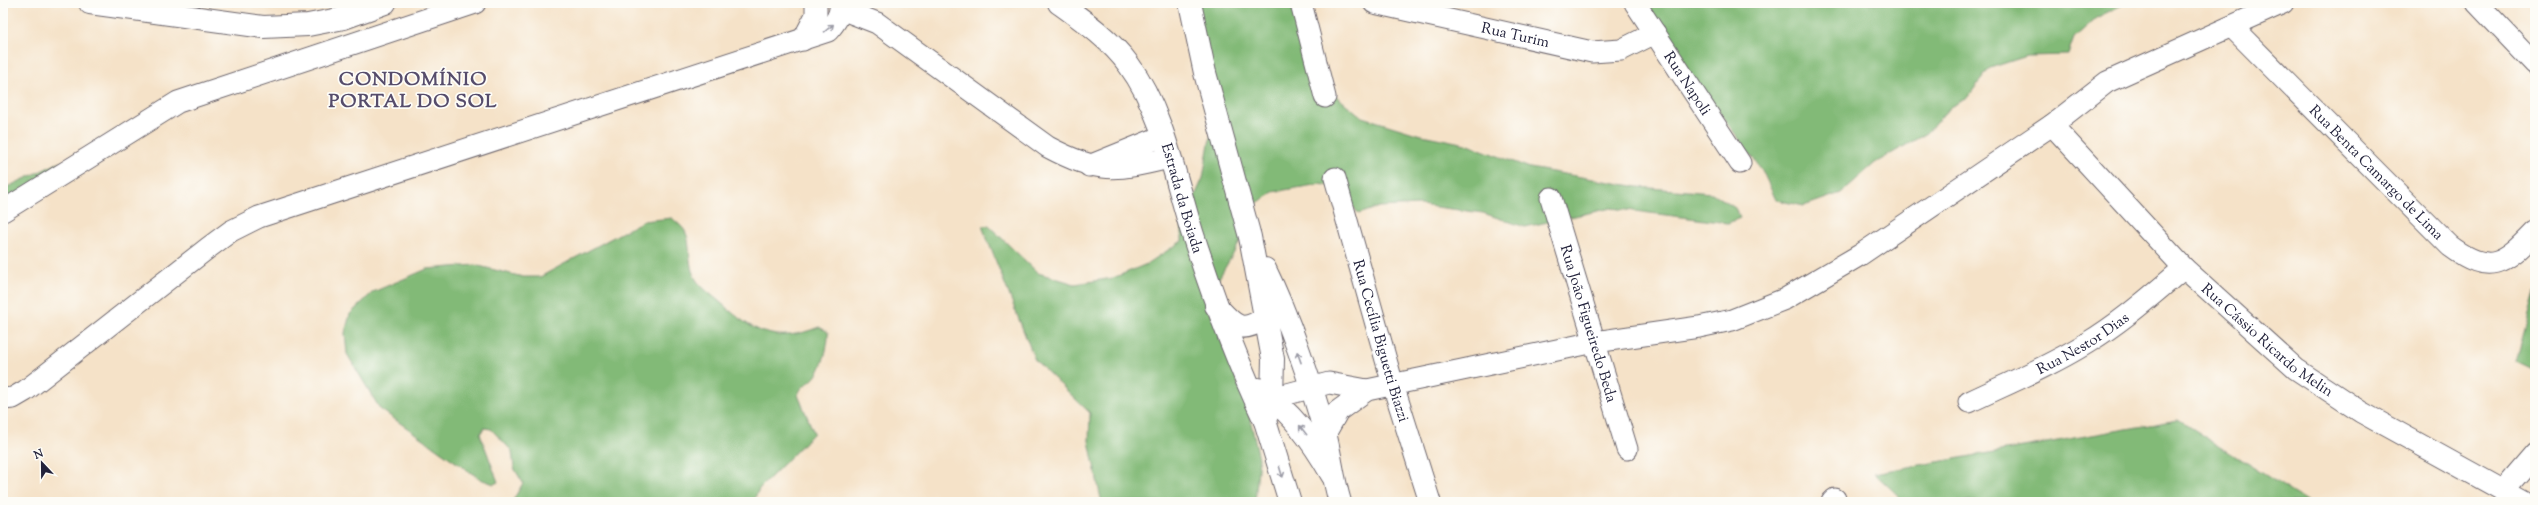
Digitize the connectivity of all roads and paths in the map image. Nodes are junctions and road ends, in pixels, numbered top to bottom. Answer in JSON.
{"nodes":[{"id":1,"x":90,"y":3,"type":"edge"},
{"id":2,"x":385,"y":3,"type":"edge"},
{"id":3,"x":475,"y":3,"type":"edge"},
{"id":4,"x":816,"y":3,"type":"edge"},
{"id":5,"x":1059,"y":3,"type":"edge"},
{"id":6,"x":1190,"y":3,"type":"edge"},
{"id":7,"x":1301,"y":3,"type":"edge"},
{"id":8,"x":1374,"y":3,"type":"edge"},
{"id":9,"x":1635,"y":3,"type":"edge"},
{"id":10,"x":2283,"y":3,"type":"edge"},
{"id":11,"x":2477,"y":3,"type":"edge"},
{"id":12,"x":840,"y":6,"type":"edge"},
{"id":13,"x":2232,"y":27,"type":"junction"},
{"id":14,"x":1655,"y":33,"type":"junction"},
{"id":15,"x":802,"y":40,"type":"junction"},
{"id":16,"x":2535,"y":64,"type":"edge"},
{"id":17,"x":1325,"y":97,"type":"dead end"},
{"id":18,"x":2052,"y":125,"type":"junction"},
{"id":19,"x":1163,"y":136,"type":"junction"},
{"id":20,"x":1169,"y":158,"type":"junction"},
{"id":21,"x":1740,"y":163,"type":"dead end"},
{"id":22,"x":1088,"y":166,"type":"junction"},
{"id":23,"x":1335,"y":178,"type":"dead end"},
{"id":24,"x":1551,"y":198,"type":"dead end"},
{"id":25,"x":3,"y":211,"type":"edge"},
{"id":26,"x":2535,"y":232,"type":"edge"},
{"id":27,"x":1250,"y":237,"type":"junction"},
{"id":28,"x":2184,"y":268,"type":"junction"},
{"id":29,"x":1216,"y":306,"type":"junction"},
{"id":30,"x":1266,"y":318,"type":"junction"},
{"id":31,"x":1595,"y":342,"type":"junction"},
{"id":32,"x":1246,"y":380,"type":"junction"},
{"id":33,"x":1393,"y":385,"type":"junction"},
{"id":34,"x":1311,"y":389,"type":"junction"},
{"id":35,"x":1367,"y":390,"type":"junction"},
{"id":36,"x":1272,"y":398,"type":"junction"},
{"id":37,"x":3,"y":399,"type":"edge"},
{"id":38,"x":1970,"y":402,"type":"dead end"},
{"id":39,"x":1266,"y":421,"type":"junction"},
{"id":40,"x":1325,"y":434,"type":"junction"},
{"id":41,"x":1627,"y":449,"type":"dead end"},
{"id":42,"x":2535,"y":454,"type":"edge"},
{"id":43,"x":1332,"y":474,"type":"junction"},
{"id":44,"x":2504,"y":490,"type":"junction"},
{"id":45,"x":1290,"y":502,"type":"edge"},
{"id":46,"x":1340,"y":502,"type":"edge"},
{"id":47,"x":1430,"y":502,"type":"edge"},
{"id":48,"x":2524,"y":502,"type":"edge"}],
"edges":[{"from":1,"to":2,"type":"main road"},
{"from":3,"to":25,"type":"street"},
{"from":4,"to":15,"type":"street"},
{"from":5,"to":19,"type":"main road","name":"Estrada da Boiada"},
{"from":6,"to":27,"type":"main road"},
{"from":7,"to":17,"type":"street"},
{"from":8,"to":14,"type":"street","name":"Rua Turim"},
{"from":9,"to":14,"type":"street","name":"Rua Napoli"},
{"from":10,"to":13,"type":"street"},
{"from":11,"to":16,"type":"street"},
{"from":15,"to":12,"type":"street","one_way":true},
{"from":12,"to":22,"type":"street"},
{"from":13,"to":18,"type":"street"},
{"from":13,"to":26,"type":"street","name":"Rua Benta Camargo de Lima"},
{"from":14,"to":21,"type":"street","name":"Rua Napoli"},
{"from":15,"to":37,"type":"street"},
{"from":18,"to":28,"type":"street","name":"Rua Cássio Ricardo Melin"},
{"from":18,"to":31,"type":"street"},
{"from":19,"to":20,"type":"main road","name":"Estrada da Boiada"},
{"from":19,"to":22,"type":"street"},
{"from":20,"to":22,"type":"street"},
{"from":20,"to":29,"type":"main road","name":"Estrada da Boiada"},
{"from":23,"to":33,"type":"street","name":"Rua Cecília Biguetti Biazzi"},
{"from":24,"to":31,"type":"street","name":"Rua João Figueiredo Beda"},
{"from":27,"to":30,"type":"main road"},
{"from":34,"to":27,"type":"main road","one_way":true},
{"from":28,"to":38,"type":"street","name":"Rua Nestor Dias"},
{"from":28,"to":44,"type":"street","name":"Rua Cássio Ricardo Melin"},
{"from":29,"to":30,"type":"main road"},
{"from":29,"to":32,"type":"main road","name":"Estrada da Boiada"},
{"from":30,"to":36,"type":"main road"},
{"from":31,"to":33,"type":"street"},
{"from":31,"to":41,"type":"street","name":"Rua João Figueiredo Beda"},
{"from":32,"to":36,"type":"main road"},
{"from":32,"to":39,"type":"main road","name":"Estrada da Boiada"},
{"from":33,"to":35,"type":"street"},
{"from":33,"to":47,"type":"street","name":"Rua Cecília Biguetti Biazzi"},
{"from":34,"to":35,"type":"street"},
{"from":34,"to":36,"type":"street"},
{"from":34,"to":40,"type":"main road"},
{"from":35,"to":40,"type":"street"},
{"from":36,"to":39,"type":"main road"},
{"from":43,"to":36,"type":"main road","one_way":true},
{"from":39,"to":45,"type":"main road","name":"Estrada da Boiada","one_way":true},
{"from":40,"to":43,"type":"main road"},
{"from":42,"to":44,"type":"street"},
{"from":43,"to":46,"type":"main road"},
{"from":44,"to":48,"type":"street","name":"Rua Cássio Ricardo Melin"}]}
